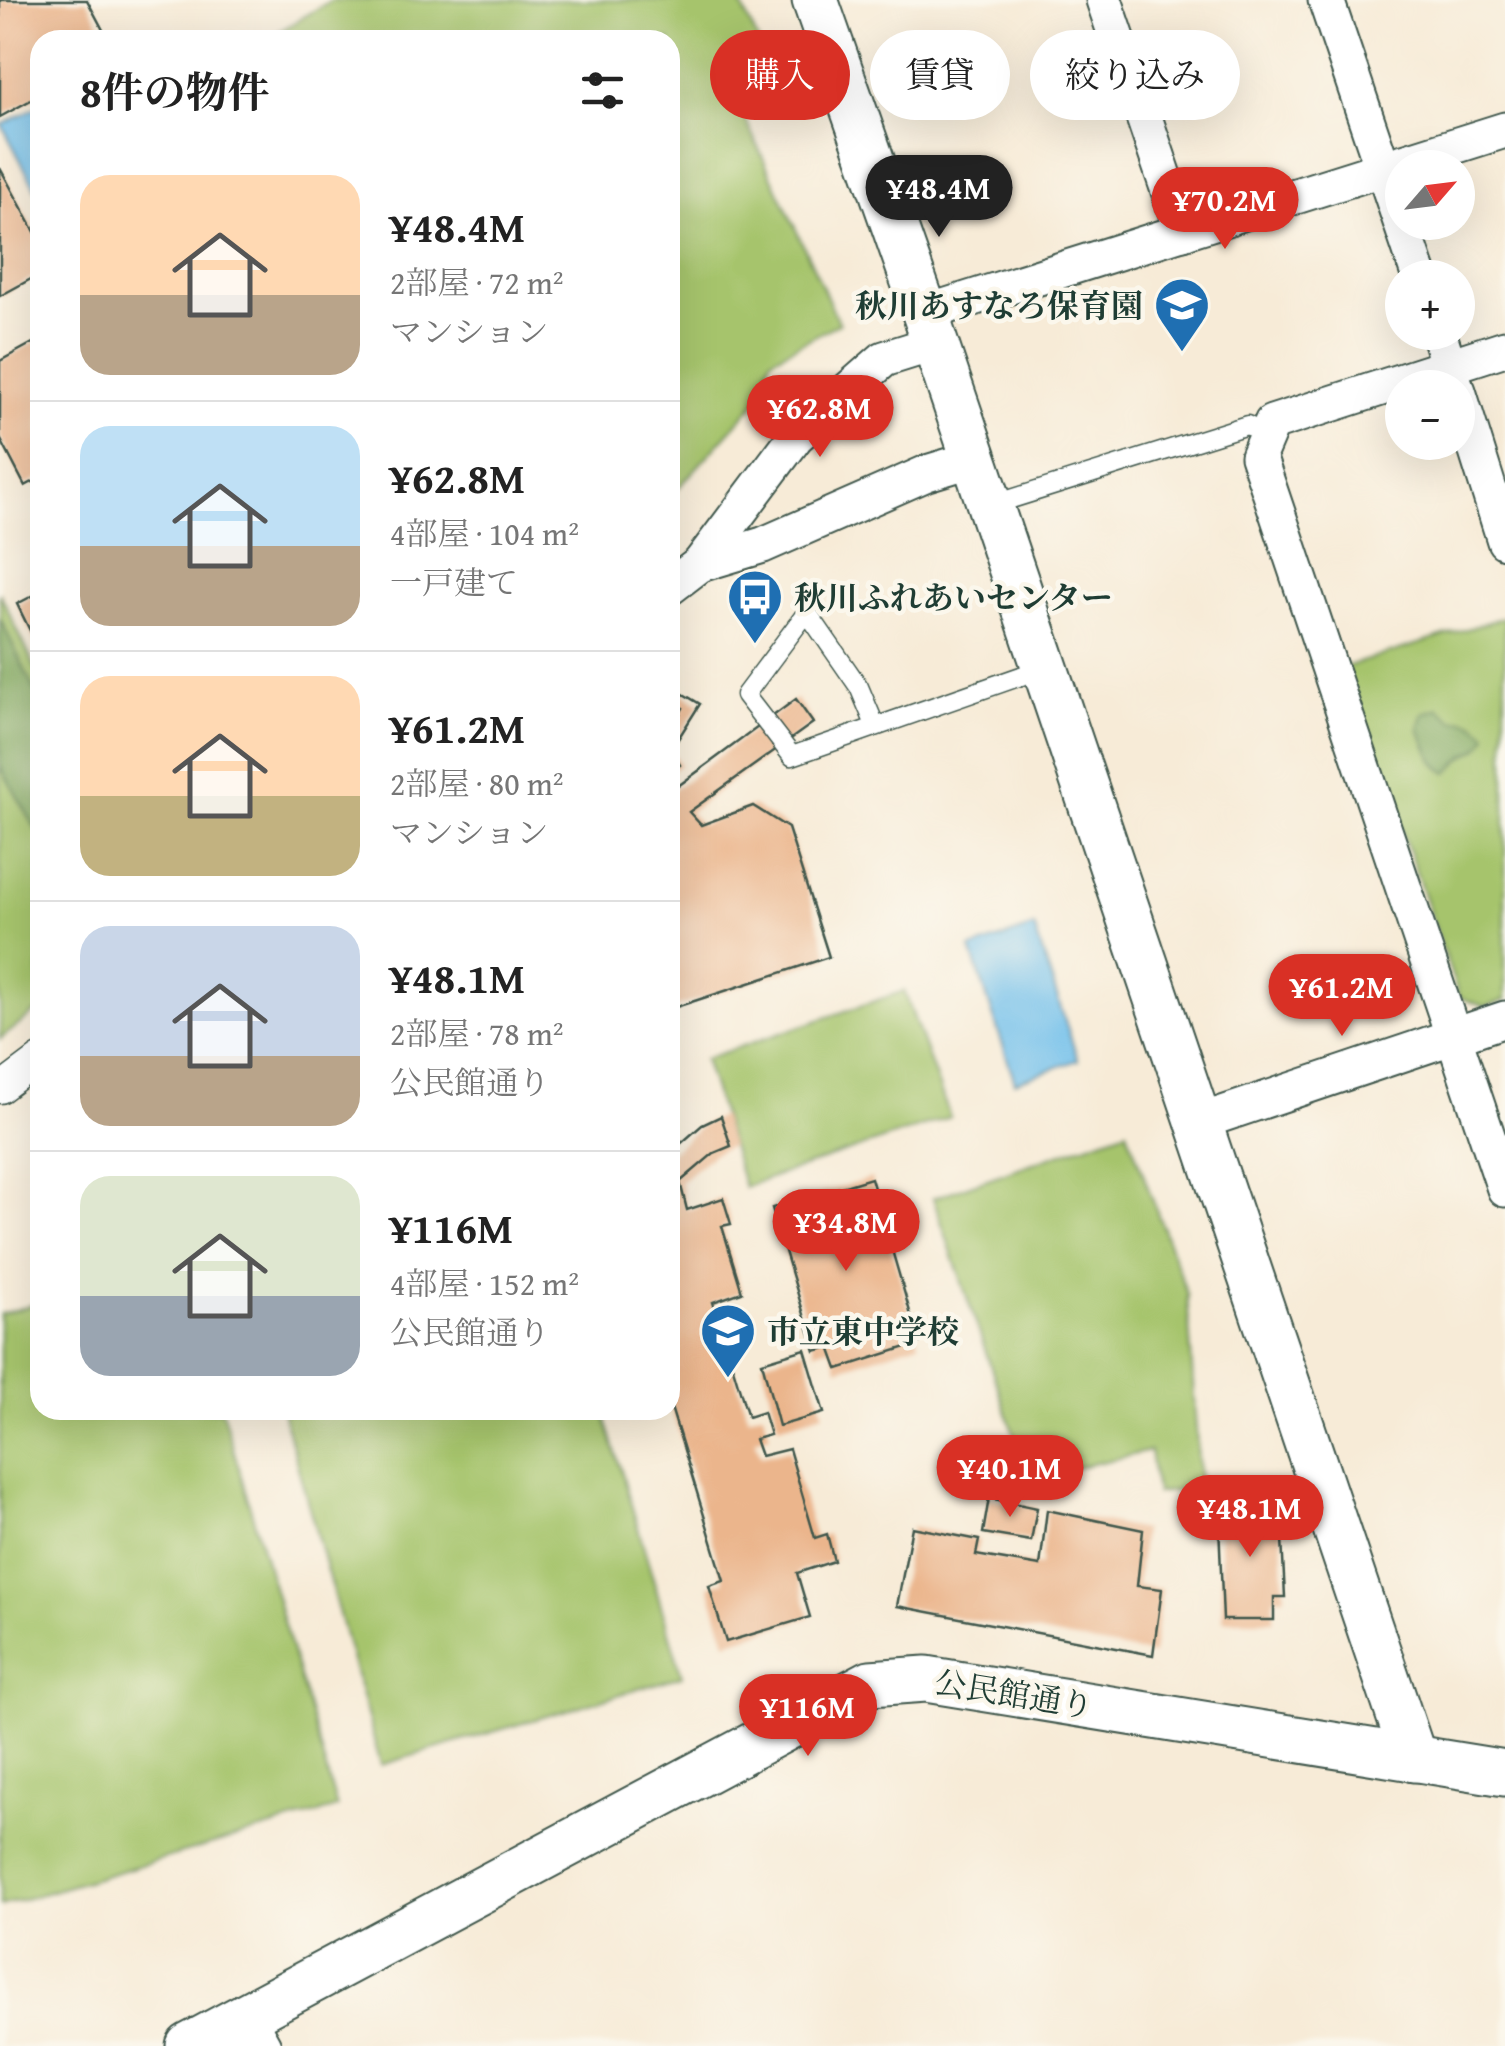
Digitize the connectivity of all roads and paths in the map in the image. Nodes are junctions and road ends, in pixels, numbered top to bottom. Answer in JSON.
{"nodes":[{"id":1,"x":815,"y":0,"type":"edge"},
{"id":2,"x":1104,"y":0,"type":"edge"},
{"id":3,"x":1326,"y":0,"type":"edge"},
{"id":4,"x":1505,"y":130,"type":"edge"},
{"id":5,"x":1384,"y":168,"type":"junction"},
{"id":6,"x":1183,"y":232,"type":"junction"},
{"id":7,"x":1414,"y":260,"type":"edge"},
{"id":8,"x":930,"y":328,"type":"junction"},
{"id":9,"x":1505,"y":348,"type":"edge"},
{"id":10,"x":1450,"y":369,"type":"edge"},
{"id":11,"x":1267,"y":435,"type":"junction"},
{"id":12,"x":973,"y":459,"type":"junction"},
{"id":13,"x":989,"y":506,"type":"junction"},
{"id":14,"x":1505,"y":541,"type":"edge"},
{"id":15,"x":700,"y":564,"type":"junction"},
{"id":16,"x":680,"y":579,"type":"edge"},
{"id":17,"x":1045,"y":668,"type":"junction"},
{"id":18,"x":875,"y":725,"type":"junction"},
{"id":19,"x":1505,"y":1018,"type":"edge"},
{"id":20,"x":1453,"y":1036,"type":"junction"},
{"id":21,"x":30,"y":1066,"type":"edge"},
{"id":22,"x":0,"y":1089,"type":"edge"},
{"id":23,"x":1199,"y":1122,"type":"junction"},
{"id":24,"x":1505,"y":1189,"type":"edge"},
{"id":25,"x":1414,"y":1758,"type":"junction"},
{"id":26,"x":1505,"y":1773,"type":"edge"},
{"id":27,"x":255,"y":2030,"type":"edge"},
{"id":28,"x":189,"y":2046,"type":"edge"}],
"edges":[{"from":1,"to":8,"type":"street"},
{"from":2,"to":6,"type":"street"},
{"from":3,"to":5,"type":"street"},
{"from":4,"to":5,"type":"street"},
{"from":5,"to":6,"type":"street"},
{"from":5,"to":7,"type":"street"},
{"from":6,"to":8,"type":"street"},
{"from":8,"to":12,"type":"street"},
{"from":8,"to":15,"type":"street"},
{"from":9,"to":10,"type":"street"},
{"from":10,"to":11,"type":"street"},
{"from":10,"to":14,"type":"street"},
{"from":11,"to":13,"type":"lane"},
{"from":11,"to":20,"type":"street"},
{"from":12,"to":13,"type":"street"},
{"from":12,"to":15,"type":"street"},
{"from":13,"to":17,"type":"street"},
{"from":15,"to":16,"type":"street"},
{"from":17,"to":18,"type":"lane"},
{"from":17,"to":23,"type":"street"},
{"from":18,"to":18,"type":"lane"},
{"from":19,"to":20,"type":"street"},
{"from":20,"to":23,"type":"street"},
{"from":20,"to":24,"type":"street"},
{"from":21,"to":22,"type":"street"},
{"from":23,"to":25,"type":"street"},
{"from":25,"to":26,"type":"street","name":"公民館通り"},
{"from":25,"to":27,"type":"street","name":"公民館通り"},
{"from":27,"to":28,"type":"street","name":"公民館通り"}]}
